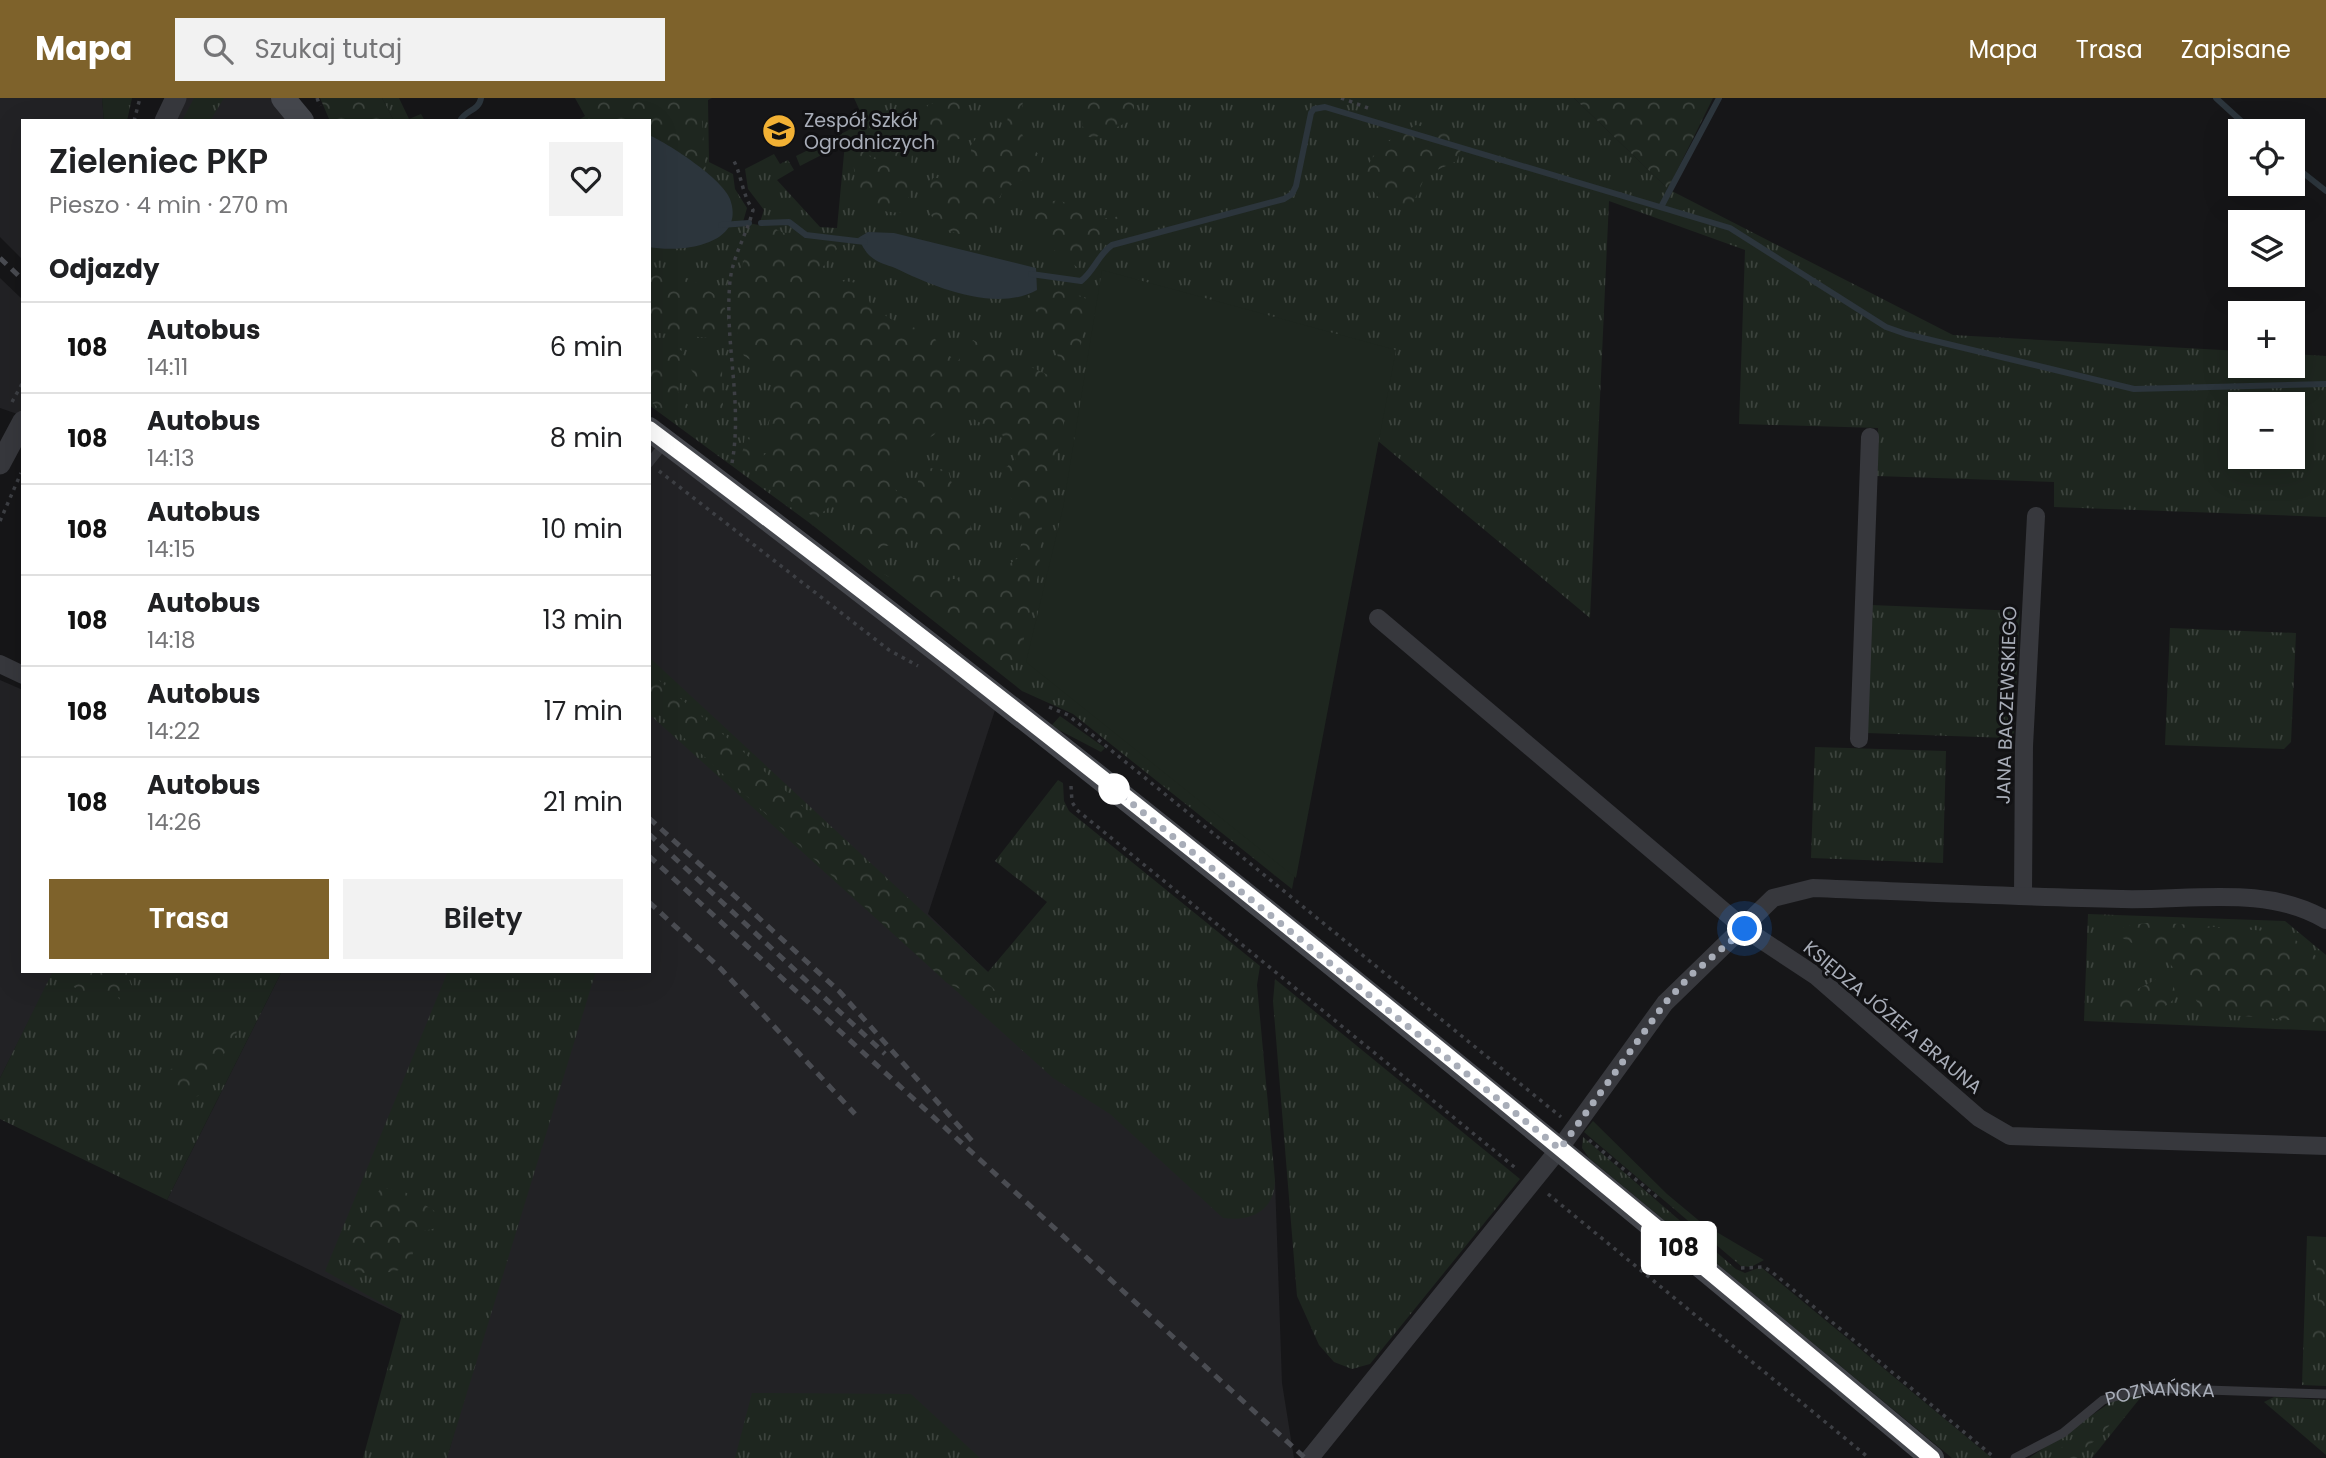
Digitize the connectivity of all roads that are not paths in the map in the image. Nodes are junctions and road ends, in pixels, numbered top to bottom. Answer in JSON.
{"nodes":[{"id":1,"x":160,"y":98,"type":"edge"},
{"id":2,"x":176,"y":98,"type":"edge"},
{"id":3,"x":283,"y":98,"type":"edge"},
{"id":4,"x":299,"y":98,"type":"edge"},
{"id":5,"x":155,"y":119,"type":"edge"},
{"id":6,"x":166,"y":119,"type":"edge"},
{"id":7,"x":300,"y":119,"type":"edge"},
{"id":8,"x":310,"y":119,"type":"edge"},
{"id":9,"x":21,"y":425,"type":"edge"},
{"id":10,"x":658,"y":436,"type":"edge"},
{"id":11,"x":1870,"y":437,"type":"dead end"},
{"id":12,"x":0,"y":464,"type":"edge"},
{"id":13,"x":653,"y":466,"type":"edge"},
{"id":14,"x":2036,"y":516,"type":"dead end"},
{"id":15,"x":1378,"y":618,"type":"dead end"},
{"id":16,"x":0,"y":664,"type":"edge"},
{"id":17,"x":21,"y":674,"type":"edge"},
{"id":18,"x":1859,"y":739,"type":"dead end"},
{"id":19,"x":2022,"y":896,"type":"junction"},
{"id":20,"x":2326,"y":920,"type":"edge"},
{"id":21,"x":1745,"y":929,"type":"junction"},
{"id":22,"x":2326,"y":1146,"type":"edge"},
{"id":23,"x":1560,"y":1149,"type":"junction"},
{"id":24,"x":2326,"y":1394,"type":"edge"},
{"id":25,"x":1310,"y":1458,"type":"edge"},
{"id":26,"x":1932,"y":1458,"type":"edge"},
{"id":27,"x":2015,"y":1458,"type":"edge"}],
"edges":[{"from":1,"to":5,"type":"street"},
{"from":2,"to":6,"type":"street"},
{"from":3,"to":7,"type":"main road"},
{"from":4,"to":8,"type":"main road"},
{"from":9,"to":12,"type":"street"},
{"from":10,"to":13,"type":"lane"},
{"from":10,"to":23,"type":"main road"},
{"from":11,"to":18,"type":"street"},
{"from":14,"to":19,"type":"street","name":"JANA BACZEWSKIEGO"},
{"from":15,"to":21,"type":"street","name":"KSIĘDZA JÓZEFA BRAUNA"},
{"from":16,"to":17,"type":"street"},
{"from":19,"to":20,"type":"street"},
{"from":19,"to":21,"type":"street"},
{"from":21,"to":22,"type":"street","name":"KSIĘDZA JÓZEFA BRAUNA"},
{"from":21,"to":23,"type":"street"},
{"from":23,"to":25,"type":"street"},
{"from":23,"to":26,"type":"main road"},
{"from":24,"to":27,"type":"lane","name":"POZNAŃSKA"}]}
